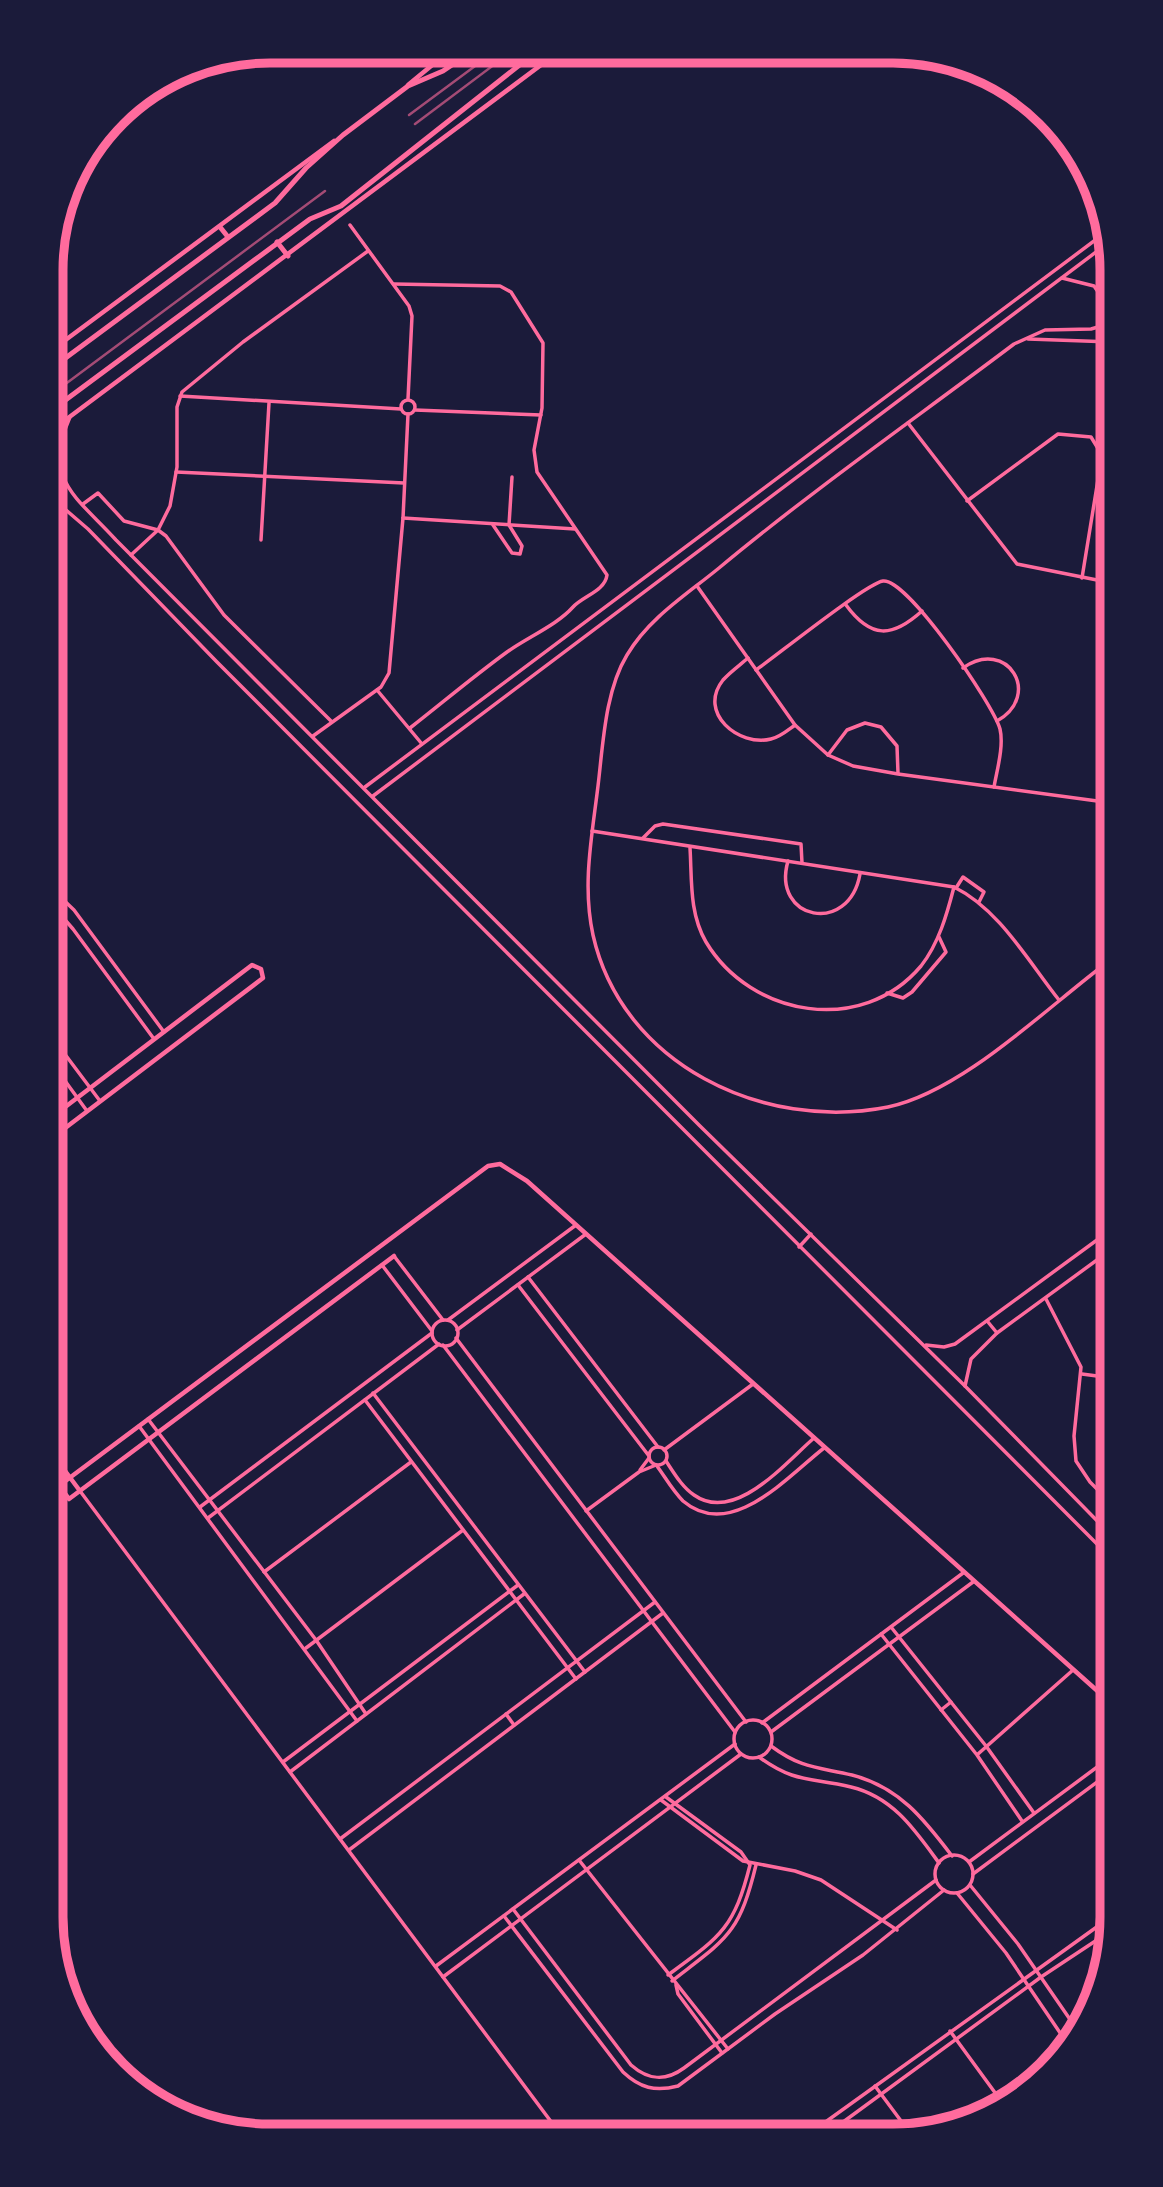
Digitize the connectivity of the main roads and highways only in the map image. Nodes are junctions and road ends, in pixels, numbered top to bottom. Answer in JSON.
{"nodes":[{"id":1,"x":455,"y":63,"type":"edge"},
{"id":2,"x":522,"y":63,"type":"edge"},
{"id":3,"x":425,"y":141,"type":"junction"},
{"id":4,"x":430,"y":148,"type":"road end"},
{"id":5,"x":220,"y":227,"type":"road end"},
{"id":6,"x":228,"y":237,"type":"junction"},
{"id":7,"x":277,"y":243,"type":"junction"},
{"id":8,"x":288,"y":256,"type":"road end"},
{"id":9,"x":63,"y":360,"type":"edge"},
{"id":10,"x":63,"y":402,"type":"edge"}],
"edges":[{"from":1,"to":6,"type":"highway"},
{"from":2,"to":3,"type":"highway"},
{"from":3,"to":4,"type":"highway"},
{"from":3,"to":7,"type":"highway"},
{"from":5,"to":6,"type":"highway"},
{"from":6,"to":9,"type":"highway"},
{"from":7,"to":8,"type":"highway"},
{"from":7,"to":10,"type":"highway"}]}
